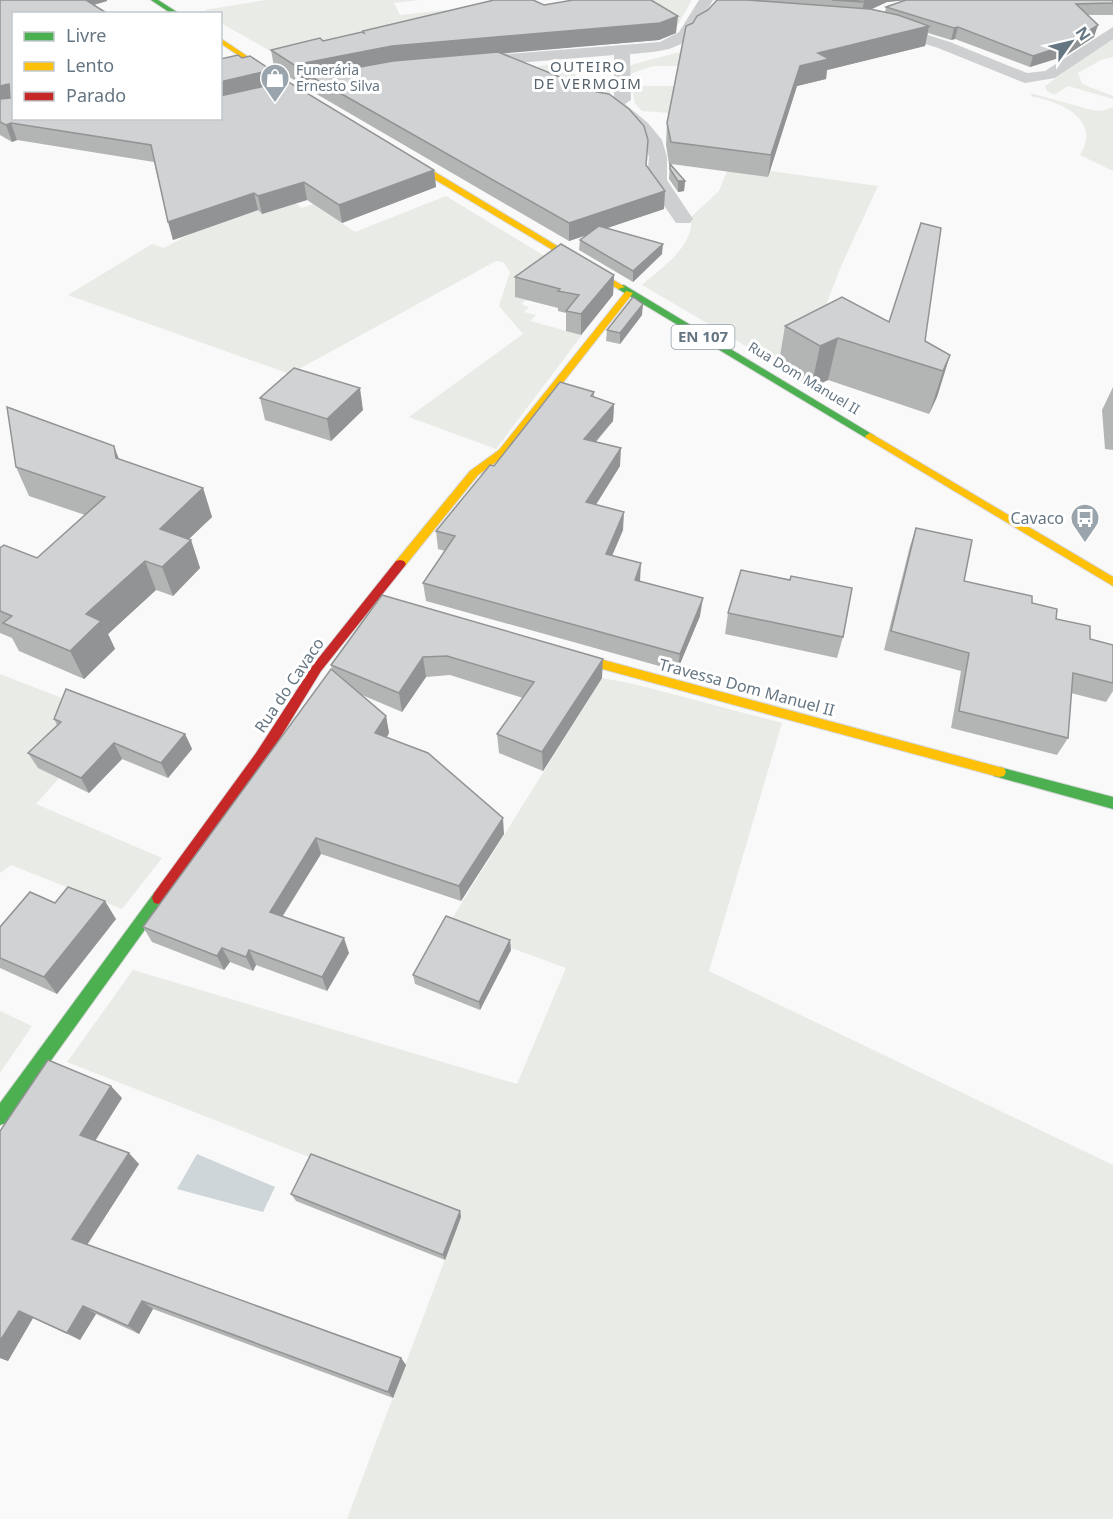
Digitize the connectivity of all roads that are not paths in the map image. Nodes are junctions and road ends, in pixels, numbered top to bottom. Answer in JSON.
{"nodes":[{"id":1,"x":154,"y":0,"type":"edge"},
{"id":2,"x":703,"y":4,"type":"edge"},
{"id":3,"x":724,"y":11,"type":"edge"},
{"id":4,"x":885,"y":11,"type":"edge"},
{"id":5,"x":174,"y":12,"type":"edge"},
{"id":6,"x":1113,"y":32,"type":"edge"},
{"id":7,"x":222,"y":41,"type":"edge"},
{"id":8,"x":622,"y":50,"type":"junction"},
{"id":9,"x":499,"y":60,"type":"junction"},
{"id":10,"x":451,"y":64,"type":"edge"},
{"id":11,"x":529,"y":72,"type":"edge"},
{"id":12,"x":372,"y":74,"type":"edge"},
{"id":13,"x":559,"y":85,"type":"edge"},
{"id":14,"x":294,"y":89,"type":"junction"},
{"id":15,"x":614,"y":104,"type":"junction"},
{"id":16,"x":222,"y":107,"type":"edge"},
{"id":17,"x":331,"y":114,"type":"edge"},
{"id":18,"x":390,"y":149,"type":"edge"},
{"id":19,"x":683,"y":219,"type":"dead end"},
{"id":20,"x":629,"y":293,"type":"junction"},
{"id":21,"x":1113,"y":582,"type":"edge"},
{"id":22,"x":549,"y":650,"type":"edge"},
{"id":23,"x":1113,"y":803,"type":"edge"},
{"id":24,"x":0,"y":1117,"type":"edge"}],
"edges":[{"from":1,"to":5,"type":"main road"},
{"from":2,"to":3,"type":"street"},
{"from":2,"to":8,"type":"street"},
{"from":4,"to":6,"type":"street"},
{"from":7,"to":14,"type":"main road"},
{"from":8,"to":9,"type":"street"},
{"from":8,"to":15,"type":"street"},
{"from":9,"to":10,"type":"street"},
{"from":9,"to":11,"type":"street"},
{"from":12,"to":14,"type":"street"},
{"from":13,"to":15,"type":"street"},
{"from":14,"to":16,"type":"street"},
{"from":14,"to":17,"type":"main road"},
{"from":15,"to":19,"type":"street"},
{"from":18,"to":20,"type":"main road","name":"Rua Dom Manuel II","number":"EN 107"},
{"from":20,"to":21,"type":"main road","name":"Rua Dom Manuel II","number":"EN 107"},
{"from":20,"to":24,"type":"main road","name":"Rua do Cavaco"},
{"from":22,"to":23,"type":"main road","name":"Travessa Dom Manuel II"}]}
